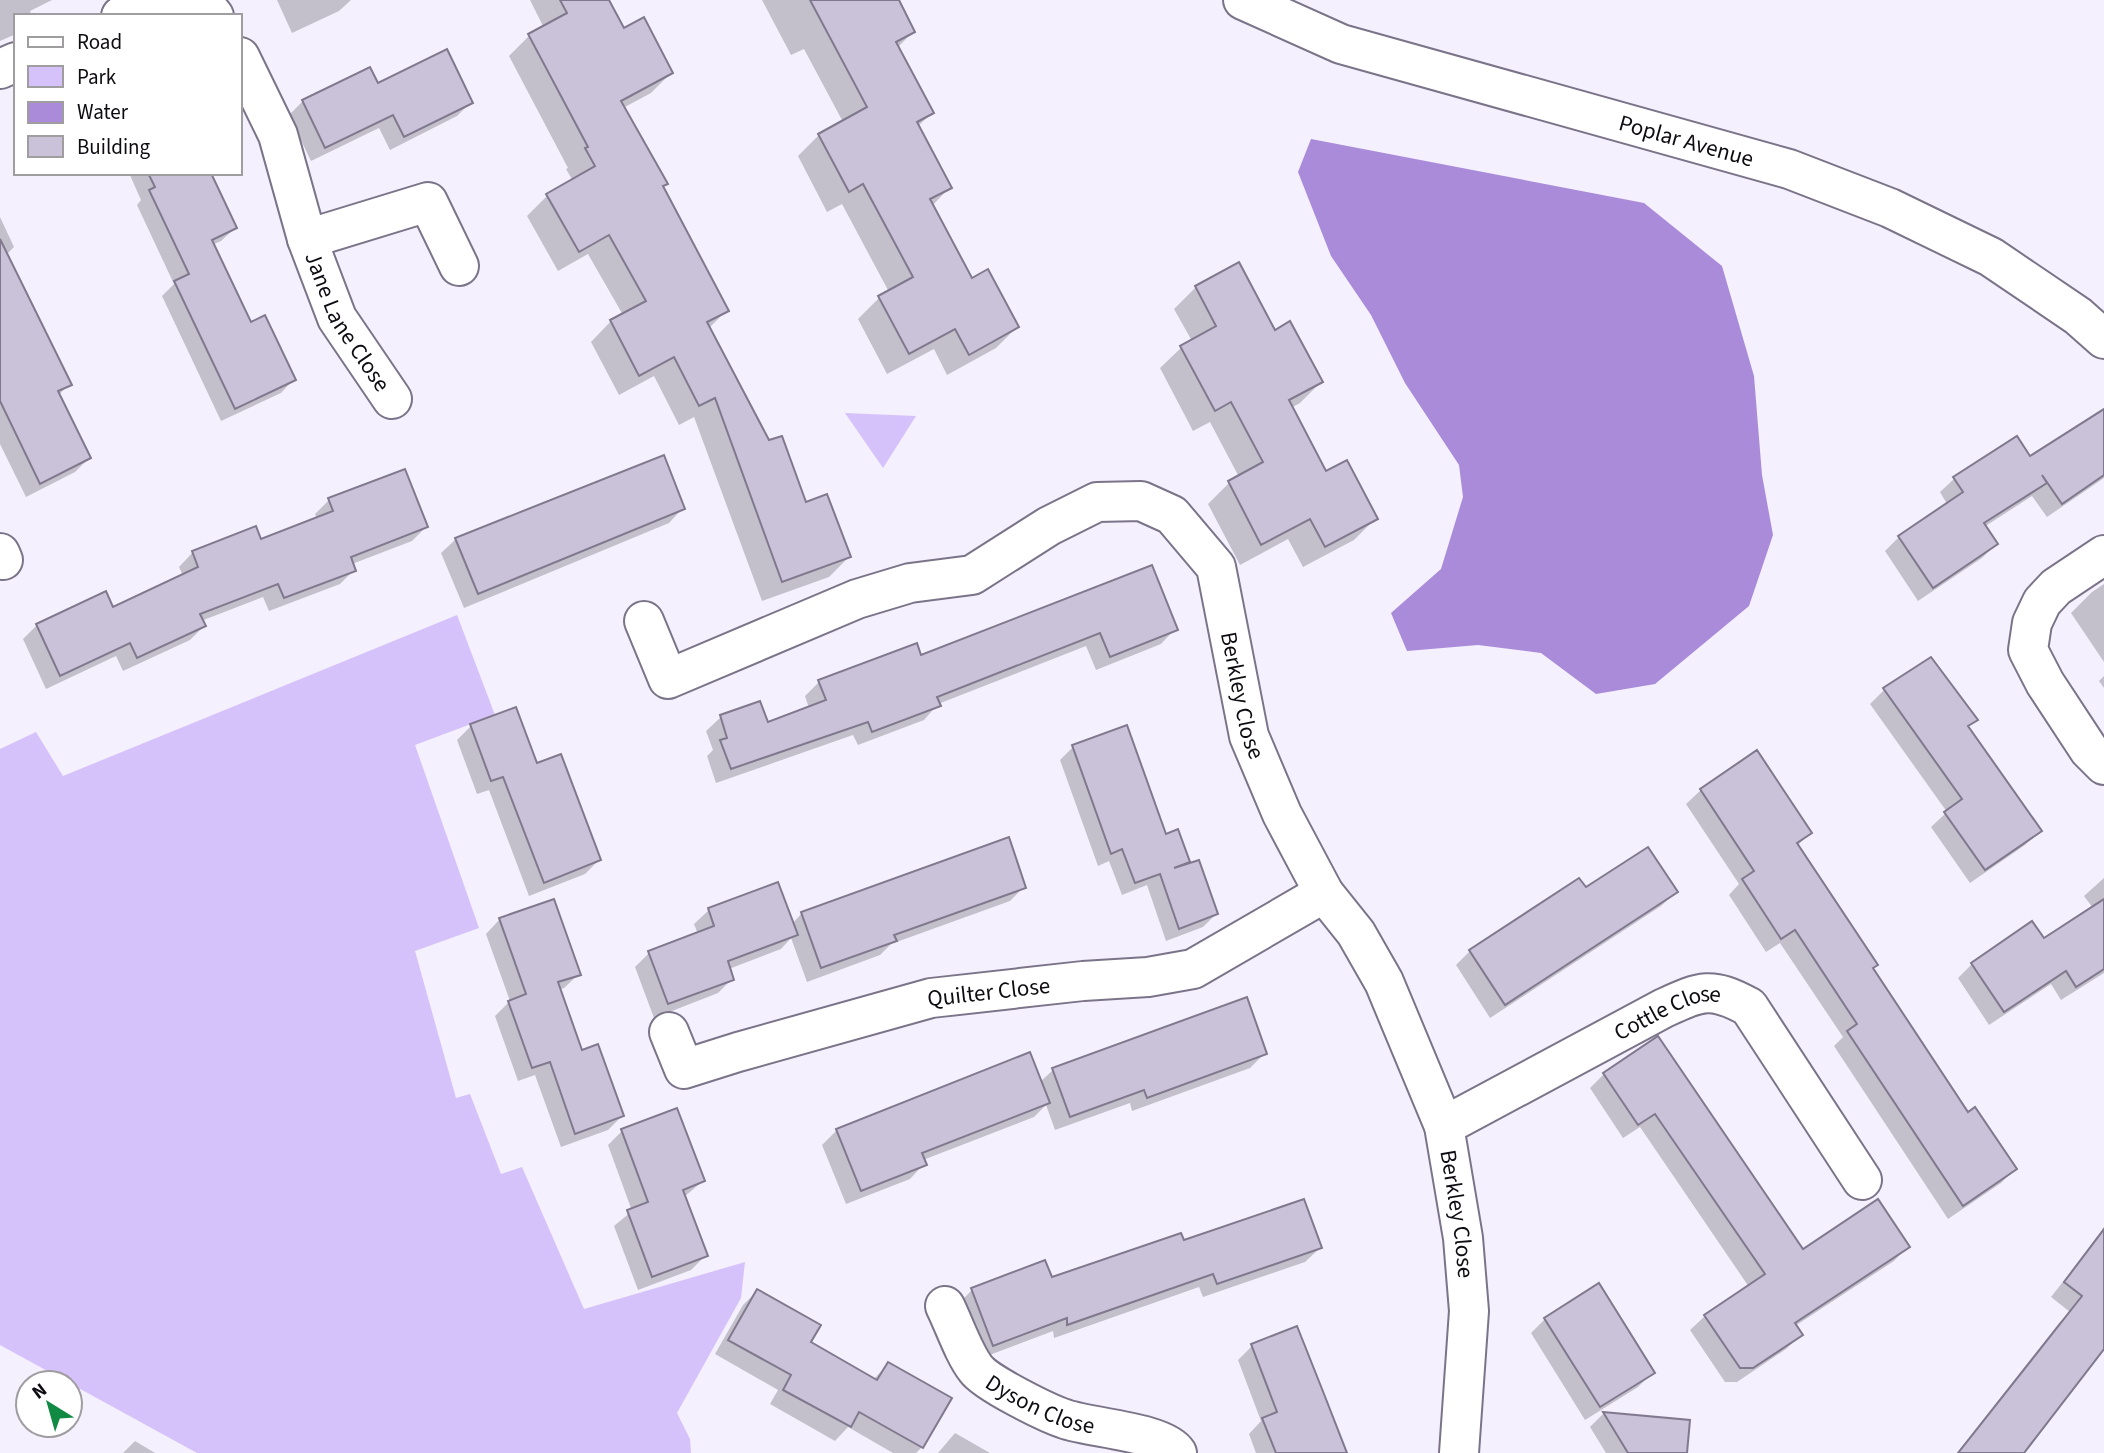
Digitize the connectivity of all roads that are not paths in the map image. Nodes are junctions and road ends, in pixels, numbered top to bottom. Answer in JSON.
{"nodes":[{"id":1,"x":1242,"y":0,"type":"edge"},
{"id":2,"x":125,"y":14,"type":"edge"},
{"id":3,"x":212,"y":14,"type":"edge"},
{"id":4,"x":242,"y":61,"type":"edge"},
{"id":5,"x":307,"y":239,"type":"junction"},
{"id":6,"x":459,"y":266,"type":"dead end"},
{"id":7,"x":2104,"y":339,"type":"edge"},
{"id":8,"x":392,"y":399,"type":"dead end"},
{"id":9,"x":2104,"y":555,"type":"edge"},
{"id":10,"x":644,"y":621,"type":"dead end"},
{"id":11,"x":2104,"y":765,"type":"edge"},
{"id":12,"x":1324,"y":893,"type":"junction"},
{"id":13,"x":669,"y":1032,"type":"dead end"},
{"id":14,"x":1444,"y":1126,"type":"junction"},
{"id":15,"x":1862,"y":1180,"type":"dead end"},
{"id":16,"x":945,"y":1306,"type":"dead end"},
{"id":17,"x":1177,"y":1453,"type":"edge"},
{"id":18,"x":1459,"y":1453,"type":"edge"}],
"edges":[{"from":1,"to":7,"type":"street","name":"Poplar Avenue"},
{"from":2,"to":3,"type":"street"},
{"from":4,"to":5,"type":"street","name":"Jane Lane Close"},
{"from":5,"to":6,"type":"street","name":"Jane Lane Close"},
{"from":5,"to":8,"type":"street","name":"Jane Lane Close"},
{"from":9,"to":11,"type":"street"},
{"from":10,"to":12,"type":"street","name":"Berkley Close"},
{"from":12,"to":13,"type":"street","name":"Quilter Close"},
{"from":12,"to":14,"type":"street","name":"Berkley Close"},
{"from":14,"to":15,"type":"street","name":"Cottle Close"},
{"from":14,"to":18,"type":"street","name":"Berkley Close"},
{"from":16,"to":17,"type":"street","name":"Dyson Close"}]}
